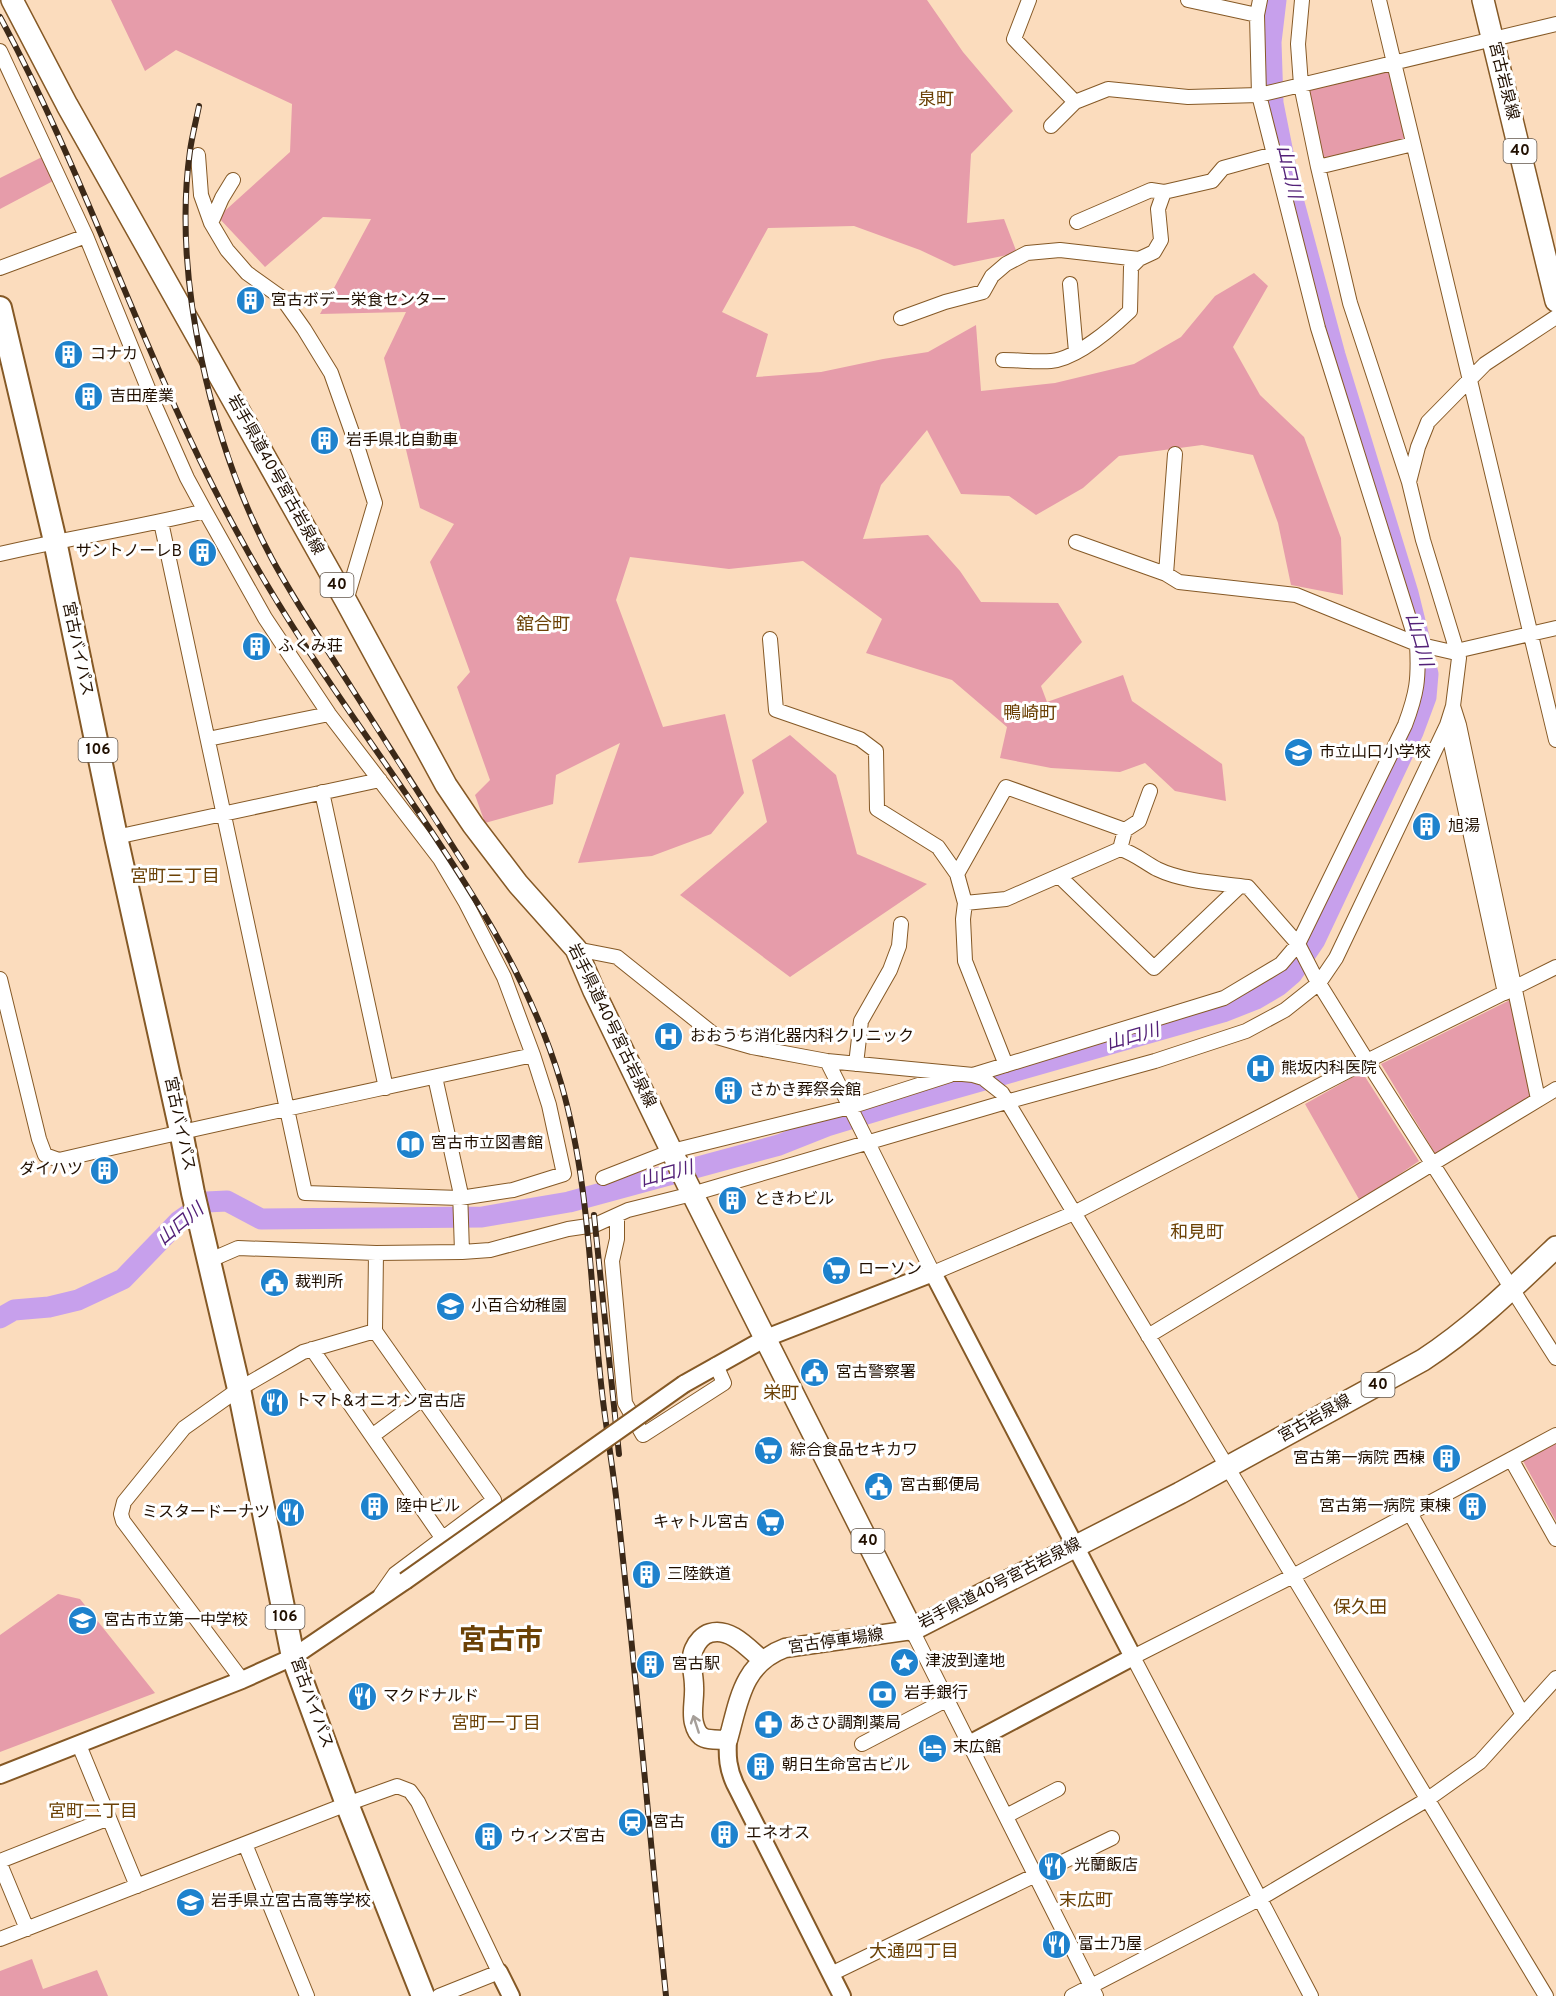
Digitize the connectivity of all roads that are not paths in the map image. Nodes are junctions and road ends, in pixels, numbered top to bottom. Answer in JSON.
{"nodes":[{"id":1,"x":12,"y":0,"type":"edge"},
{"id":2,"x":1029,"y":0,"type":"edge"},
{"id":3,"x":1188,"y":0,"type":"edge"},
{"id":4,"x":1260,"y":0,"type":"edge"},
{"id":5,"x":1302,"y":0,"type":"edge"},
{"id":6,"x":1379,"y":0,"type":"edge"},
{"id":7,"x":1483,"y":0,"type":"edge"},
{"id":8,"x":1257,"y":15,"type":"junction"},
{"id":9,"x":1556,"y":24,"type":"edge"},
{"id":10,"x":1493,"y":39,"type":"junction"},
{"id":11,"x":0,"y":51,"type":"edge"},
{"id":12,"x":1394,"y":63,"type":"junction"},
{"id":13,"x":1298,"y":86,"type":"junction"},
{"id":14,"x":1263,"y":95,"type":"junction"},
{"id":15,"x":1075,"y":102,"type":"junction"},
{"id":16,"x":1051,"y":126,"type":"dead end"},
{"id":17,"x":1413,"y":144,"type":"junction"},
{"id":18,"x":1274,"y":154,"type":"junction"},
{"id":19,"x":198,"y":155,"type":"dead end"},
{"id":20,"x":1318,"y":167,"type":"junction"},
{"id":21,"x":233,"y":180,"type":"dead end"},
{"id":22,"x":1164,"y":192,"type":"junction"},
{"id":23,"x":1077,"y":222,"type":"dead end"},
{"id":24,"x":212,"y":223,"type":"junction"},
{"id":25,"x":86,"y":236,"type":"junction"},
{"id":26,"x":1139,"y":259,"type":"junction"},
{"id":27,"x":0,"y":268,"type":"edge"},
{"id":28,"x":1070,"y":284,"type":"dead end"},
{"id":29,"x":1556,"y":302,"type":"edge"},
{"id":30,"x":0,"y":308,"type":"edge"},
{"id":31,"x":1556,"y":317,"type":"edge"},
{"id":32,"x":901,"y":318,"type":"dead end"},
{"id":33,"x":1076,"y":352,"type":"junction"},
{"id":34,"x":1004,"y":360,"type":"dead end"},
{"id":35,"x":1469,"y":378,"type":"junction"},
{"id":36,"x":1174,"y":454,"type":"dead end"},
{"id":37,"x":1408,"y":482,"type":"junction"},
{"id":38,"x":205,"y":511,"type":"junction"},
{"id":39,"x":161,"y":522,"type":"junction"},
{"id":40,"x":55,"y":541,"type":"junction"},
{"id":41,"x":1076,"y":542,"type":"dead end"},
{"id":42,"x":0,"y":554,"type":"edge"},
{"id":43,"x":1166,"y":574,"type":"junction"},
{"id":44,"x":346,"y":601,"type":"junction"},
{"id":45,"x":1556,"y":628,"type":"edge"},
{"id":46,"x":1531,"y":634,"type":"junction"},
{"id":47,"x":770,"y":639,"type":"dead end"},
{"id":48,"x":1417,"y":644,"type":"junction"},
{"id":49,"x":1454,"y":652,"type":"junction"},
{"id":50,"x":1453,"y":706,"type":"junction"},
{"id":51,"x":330,"y":714,"type":"junction"},
{"id":52,"x":1447,"y":724,"type":"junction"},
{"id":53,"x":208,"y":739,"type":"junction"},
{"id":54,"x":1556,"y":740,"type":"edge"},
{"id":55,"x":380,"y":780,"type":"junction"},
{"id":56,"x":1150,"y":791,"type":"dead end"},
{"id":57,"x":322,"y":792,"type":"junction"},
{"id":58,"x":224,"y":814,"type":"junction"},
{"id":59,"x":1125,"y":831,"type":"junction"},
{"id":60,"x":116,"y":837,"type":"junction"},
{"id":61,"x":1120,"y":849,"type":"junction"},
{"id":62,"x":957,"y":874,"type":"junction"},
{"id":63,"x":1059,"y":876,"type":"junction"},
{"id":64,"x":1240,"y":886,"type":"junction"},
{"id":65,"x":965,"y":903,"type":"junction"},
{"id":66,"x":901,"y":924,"type":"dead end"},
{"id":67,"x":1298,"y":944,"type":"junction"},
{"id":68,"x":576,"y":948,"type":"junction"},
{"id":69,"x":1556,"y":967,"type":"edge"},
{"id":70,"x":0,"y":980,"type":"edge"},
{"id":71,"x":1317,"y":980,"type":"junction"},
{"id":72,"x":1510,"y":990,"type":"junction"},
{"id":73,"x":533,"y":1055,"type":"junction"},
{"id":74,"x":827,"y":1061,"type":"junction"},
{"id":75,"x":1367,"y":1061,"type":"junction"},
{"id":76,"x":856,"y":1064,"type":"junction"},
{"id":77,"x":1006,"y":1065,"type":"junction"},
{"id":78,"x":955,"y":1074,"type":"junction"},
{"id":79,"x":435,"y":1077,"type":"junction"},
{"id":80,"x":978,"y":1077,"type":"junction"},
{"id":81,"x":386,"y":1088,"type":"junction"},
{"id":82,"x":1556,"y":1089,"type":"edge"},
{"id":83,"x":1004,"y":1097,"type":"junction"},
{"id":84,"x":1538,"y":1099,"type":"junction"},
{"id":85,"x":851,"y":1109,"type":"junction"},
{"id":86,"x":287,"y":1110,"type":"junction"},
{"id":87,"x":182,"y":1131,"type":"junction"},
{"id":88,"x":866,"y":1138,"type":"junction"},
{"id":89,"x":674,"y":1155,"type":"junction"},
{"id":90,"x":1433,"y":1163,"type":"junction"},
{"id":91,"x":603,"y":1178,"type":"dead end"},
{"id":92,"x":689,"y":1189,"type":"junction"},
{"id":93,"x":460,"y":1205,"type":"junction"},
{"id":94,"x":1074,"y":1213,"type":"junction"},
{"id":95,"x":617,"y":1216,"type":"junction"},
{"id":96,"x":1556,"y":1246,"type":"edge"},
{"id":97,"x":462,"y":1252,"type":"junction"},
{"id":98,"x":376,"y":1253,"type":"junction"},
{"id":99,"x":208,"y":1261,"type":"junction"},
{"id":100,"x":933,"y":1273,"type":"junction"},
{"id":101,"x":1512,"y":1288,"type":"junction"},
{"id":102,"x":375,"y":1331,"type":"junction"},
{"id":103,"x":1148,"y":1336,"type":"junction"},
{"id":104,"x":766,"y":1338,"type":"junction"},
{"id":105,"x":312,"y":1349,"type":"junction"},
{"id":106,"x":1556,"y":1358,"type":"edge"},
{"id":107,"x":716,"y":1365,"type":"junction"},
{"id":108,"x":239,"y":1389,"type":"junction"},
{"id":109,"x":422,"y":1399,"type":"junction"},
{"id":110,"x":1556,"y":1435,"type":"edge"},
{"id":111,"x":372,"y":1436,"type":"junction"},
{"id":112,"x":1511,"y":1459,"type":"junction"},
{"id":113,"x":1227,"y":1467,"type":"junction"},
{"id":114,"x":1180,"y":1493,"type":"joint"},
{"id":115,"x":1410,"y":1513,"type":"junction"},
{"id":116,"x":1556,"y":1538,"type":"edge"},
{"id":117,"x":444,"y":1539,"type":"junction"},
{"id":118,"x":1074,"y":1546,"type":"junction"},
{"id":119,"x":1293,"y":1576,"type":"junction"},
{"id":120,"x":373,"y":1605,"type":"junction"},
{"id":121,"x":912,"y":1630,"type":"junction"},
{"id":122,"x":293,"y":1657,"type":"junction"},
{"id":123,"x":1133,"y":1657,"type":"junction"},
{"id":124,"x":762,"y":1659,"type":"junction"},
{"id":125,"x":1556,"y":1678,"type":"edge"},
{"id":126,"x":242,"y":1680,"type":"junction"},
{"id":127,"x":946,"y":1700,"type":"junction"},
{"id":128,"x":1523,"y":1714,"type":"junction"},
{"id":129,"x":728,"y":1740,"type":"junction"},
{"id":130,"x":862,"y":1744,"type":"dead end"},
{"id":131,"x":969,"y":1744,"type":"junction"},
{"id":132,"x":79,"y":1745,"type":"junction"},
{"id":133,"x":0,"y":1775,"type":"edge"},
{"id":134,"x":1058,"y":1789,"type":"dead end"},
{"id":135,"x":1428,"y":1799,"type":"junction"},
{"id":136,"x":347,"y":1804,"type":"junction"},
{"id":137,"x":1006,"y":1816,"type":"junction"},
{"id":138,"x":109,"y":1818,"type":"junction"},
{"id":139,"x":1112,"y":1838,"type":"dead end"},
{"id":140,"x":245,"y":1844,"type":"junction"},
{"id":141,"x":0,"y":1862,"type":"edge"},
{"id":142,"x":1035,"y":1876,"type":"junction"},
{"id":143,"x":137,"y":1886,"type":"junction"},
{"id":144,"x":1261,"y":1898,"type":"junction"},
{"id":145,"x":27,"y":1929,"type":"junction"},
{"id":146,"x":0,"y":1939,"type":"edge"},
{"id":147,"x":499,"y":1971,"type":"junction"},
{"id":148,"x":831,"y":1974,"type":"junction"},
{"id":149,"x":1094,"y":1991,"type":"edge"},
{"id":150,"x":308,"y":1996,"type":"edge"},
{"id":151,"x":423,"y":1996,"type":"edge"},
{"id":152,"x":439,"y":1996,"type":"edge"},
{"id":153,"x":511,"y":1996,"type":"edge"},
{"id":154,"x":842,"y":1996,"type":"edge"},
{"id":155,"x":1072,"y":1996,"type":"edge"},
{"id":156,"x":1311,"y":1996,"type":"edge"},
{"id":157,"x":1546,"y":1996,"type":"edge"}],
"edges":[{"from":1,"to":44,"type":"main road","name":"岩手県道40号宮古岩泉線","number":"40"},
{"from":2,"to":15,"type":"street"},
{"from":3,"to":8,"type":"street"},
{"from":4,"to":8,"type":"street"},
{"from":5,"to":13,"type":"street"},
{"from":6,"to":12,"type":"street"},
{"from":7,"to":10,"type":"main road","name":"宮古岩泉線","number":"40"},
{"from":8,"to":14,"type":"street"},
{"from":9,"to":10,"type":"street"},
{"from":10,"to":12,"type":"street"},
{"from":10,"to":29,"type":"main road","name":"宮古岩泉線","number":"40"},
{"from":11,"to":25,"type":"street"},
{"from":12,"to":13,"type":"street"},
{"from":12,"to":17,"type":"street"},
{"from":13,"to":14,"type":"street"},
{"from":13,"to":20,"type":"street"},
{"from":14,"to":15,"type":"street"},
{"from":14,"to":18,"type":"street"},
{"from":15,"to":16,"type":"street"},
{"from":17,"to":20,"type":"street"},
{"from":17,"to":35,"type":"street"},
{"from":18,"to":22,"type":"street"},
{"from":18,"to":48,"type":"street"},
{"from":19,"to":24,"type":"street"},
{"from":20,"to":37,"type":"street"},
{"from":21,"to":24,"type":"street"},
{"from":22,"to":23,"type":"street"},
{"from":22,"to":26,"type":"street"},
{"from":24,"to":44,"type":"street"},
{"from":25,"to":27,"type":"street"},
{"from":25,"to":38,"type":"street"},
{"from":26,"to":32,"type":"street"},
{"from":26,"to":33,"type":"street"},
{"from":28,"to":33,"type":"street"},
{"from":30,"to":40,"type":"highway","name":"宮古バイパス","number":"106"},
{"from":31,"to":35,"type":"street"},
{"from":33,"to":34,"type":"street"},
{"from":35,"to":37,"type":"street"},
{"from":35,"to":46,"type":"street"},
{"from":36,"to":43,"type":"street"},
{"from":37,"to":49,"type":"street"},
{"from":38,"to":39,"type":"street"},
{"from":38,"to":51,"type":"street"},
{"from":39,"to":40,"type":"street"},
{"from":39,"to":53,"type":"street"},
{"from":40,"to":42,"type":"street"},
{"from":40,"to":60,"type":"highway","name":"宮古バイパス","number":"106"},
{"from":41,"to":43,"type":"street"},
{"from":43,"to":48,"type":"street"},
{"from":44,"to":68,"type":"main road","name":"岩手県道40号宮古岩泉線","number":"40"},
{"from":45,"to":46,"type":"street"},
{"from":46,"to":49,"type":"street"},
{"from":46,"to":54,"type":"street"},
{"from":47,"to":62,"type":"street"},
{"from":48,"to":49,"type":"street"},
{"from":48,"to":67,"type":"street"},
{"from":49,"to":50,"type":"street"},
{"from":50,"to":52,"type":"street"},
{"from":50,"to":72,"type":"street"},
{"from":51,"to":53,"type":"street"},
{"from":51,"to":55,"type":"street"},
{"from":52,"to":71,"type":"street"},
{"from":52,"to":72,"type":"street"},
{"from":53,"to":58,"type":"street"},
{"from":55,"to":57,"type":"street"},
{"from":55,"to":73,"type":"street"},
{"from":56,"to":59,"type":"street"},
{"from":57,"to":58,"type":"street"},
{"from":57,"to":81,"type":"street"},
{"from":58,"to":60,"type":"street"},
{"from":58,"to":86,"type":"street"},
{"from":59,"to":61,"type":"street"},
{"from":59,"to":62,"type":"street"},
{"from":60,"to":87,"type":"highway","name":"宮古バイパス","number":"106"},
{"from":61,"to":63,"type":"street"},
{"from":61,"to":64,"type":"street"},
{"from":62,"to":65,"type":"street"},
{"from":63,"to":64,"type":"street"},
{"from":63,"to":65,"type":"street"},
{"from":64,"to":67,"type":"street"},
{"from":65,"to":77,"type":"street"},
{"from":66,"to":76,"type":"street"},
{"from":67,"to":71,"type":"street"},
{"from":67,"to":77,"type":"street"},
{"from":68,"to":74,"type":"street"},
{"from":68,"to":89,"type":"main road","name":"岩手県道40号宮古岩泉線","number":"40"},
{"from":69,"to":72,"type":"street"},
{"from":70,"to":87,"type":"street"},
{"from":71,"to":75,"type":"street"},
{"from":71,"to":83,"type":"street"},
{"from":72,"to":75,"type":"street"},
{"from":72,"to":84,"type":"street"},
{"from":73,"to":79,"type":"street"},
{"from":73,"to":93,"type":"street"},
{"from":74,"to":76,"type":"street"},
{"from":74,"to":85,"type":"street"},
{"from":75,"to":90,"type":"street"},
{"from":75,"to":94,"type":"street"},
{"from":76,"to":78,"type":"street"},
{"from":77,"to":80,"type":"street"},
{"from":78,"to":80,"type":"street"},
{"from":78,"to":85,"type":"street"},
{"from":79,"to":81,"type":"street"},
{"from":79,"to":93,"type":"street"},
{"from":80,"to":83,"type":"street"},
{"from":81,"to":86,"type":"street"},
{"from":82,"to":84,"type":"street"},
{"from":83,"to":88,"type":"street"},
{"from":83,"to":94,"type":"street"},
{"from":84,"to":90,"type":"street"},
{"from":85,"to":88,"type":"street"},
{"from":85,"to":89,"type":"street"},
{"from":86,"to":87,"type":"street"},
{"from":86,"to":93,"type":"street"},
{"from":87,"to":99,"type":"highway","name":"宮古バイパス","number":"106"},
{"from":88,"to":92,"type":"street"},
{"from":88,"to":100,"type":"street"},
{"from":89,"to":91,"type":"street"},
{"from":89,"to":92,"type":"main road","name":"岩手県道40号宮古岩泉線","number":"40"},
{"from":90,"to":101,"type":"street"},
{"from":90,"to":103,"type":"street"},
{"from":92,"to":95,"type":"street"},
{"from":92,"to":104,"type":"main road","name":"岩手県道40号宮古岩泉線","number":"40"},
{"from":93,"to":97,"type":"street"},
{"from":94,"to":100,"type":"street"},
{"from":94,"to":103,"type":"street"},
{"from":95,"to":97,"type":"street"},
{"from":95,"to":107,"type":"street"},
{"from":96,"to":101,"type":"main road","name":"宮古岩泉線","number":"40"},
{"from":97,"to":98,"type":"street"},
{"from":98,"to":99,"type":"street"},
{"from":98,"to":102,"type":"street"},
{"from":99,"to":108,"type":"highway","name":"宮古バイパス","number":"106"},
{"from":100,"to":104,"type":"street"},
{"from":100,"to":118,"type":"street"},
{"from":101,"to":106,"type":"street"},
{"from":101,"to":113,"type":"main road","name":"宮古岩泉線","number":"40"},
{"from":102,"to":105,"type":"street"},
{"from":102,"to":109,"type":"street"},
{"from":103,"to":113,"type":"street"},
{"from":104,"to":107,"type":"street"},
{"from":104,"to":121,"type":"main road","name":"岩手県道40号宮古岩泉線","number":"40"},
{"from":105,"to":108,"type":"street"},
{"from":105,"to":111,"type":"street"},
{"from":107,"to":120,"type":"street","bridge":true},
{"from":108,"to":122,"type":"highway","name":"宮古バイパス","number":"106"},
{"from":108,"to":126,"type":"street"},
{"from":109,"to":111,"type":"street"},
{"from":109,"to":117,"type":"street"},
{"from":110,"to":112,"type":"street"},
{"from":111,"to":117,"type":"street"},
{"from":112,"to":115,"type":"street"},
{"from":112,"to":116,"type":"street"},
{"from":113,"to":114,"type":"main road","name":"宮古岩泉線","number":"40"},
{"from":113,"to":119,"type":"street"},
{"from":114,"to":118,"type":"main road","name":"岩手県道40号宮古岩泉線","number":"40"},
{"from":115,"to":119,"type":"street"},
{"from":115,"to":128,"type":"street"},
{"from":117,"to":120,"type":"street"},
{"from":118,"to":121,"type":"main road","name":"岩手県道40号宮古岩泉線","number":"40"},
{"from":118,"to":123,"type":"street"},
{"from":119,"to":123,"type":"street"},
{"from":119,"to":135,"type":"street"},
{"from":120,"to":122,"type":"street"},
{"from":121,"to":124,"type":"main road","name":"宮古停車場線"},
{"from":121,"to":127,"type":"street"},
{"from":122,"to":126,"type":"street"},
{"from":122,"to":136,"type":"highway","name":"宮古バイパス","number":"106"},
{"from":123,"to":131,"type":"street"},
{"from":123,"to":144,"type":"street"},
{"from":124,"to":129,"type":"main road"},
{"from":129,"to":124,"type":"main road","one_way":true},
{"from":125,"to":128,"type":"street"},
{"from":126,"to":132,"type":"street"},
{"from":127,"to":130,"type":"street"},
{"from":127,"to":131,"type":"street"},
{"from":128,"to":135,"type":"street"},
{"from":129,"to":148,"type":"street"},
{"from":131,"to":137,"type":"street"},
{"from":132,"to":133,"type":"street"},
{"from":132,"to":138,"type":"street"},
{"from":134,"to":137,"type":"street"},
{"from":135,"to":144,"type":"street"},
{"from":135,"to":157,"type":"street"},
{"from":136,"to":140,"type":"street"},
{"from":136,"to":147,"type":"street"},
{"from":136,"to":151,"type":"highway","name":"宮古バイパス","number":"106"},
{"from":137,"to":142,"type":"street"},
{"from":138,"to":141,"type":"street"},
{"from":138,"to":143,"type":"street"},
{"from":139,"to":142,"type":"street"},
{"from":140,"to":143,"type":"street"},
{"from":140,"to":150,"type":"street"},
{"from":141,"to":145,"type":"street"},
{"from":142,"to":148,"type":"street"},
{"from":142,"to":149,"type":"street"},
{"from":143,"to":145,"type":"street"},
{"from":144,"to":149,"type":"street"},
{"from":144,"to":156,"type":"street"},
{"from":145,"to":146,"type":"street"},
{"from":147,"to":152,"type":"street"},
{"from":147,"to":153,"type":"street"},
{"from":148,"to":154,"type":"street"},
{"from":149,"to":155,"type":"street"}]}
